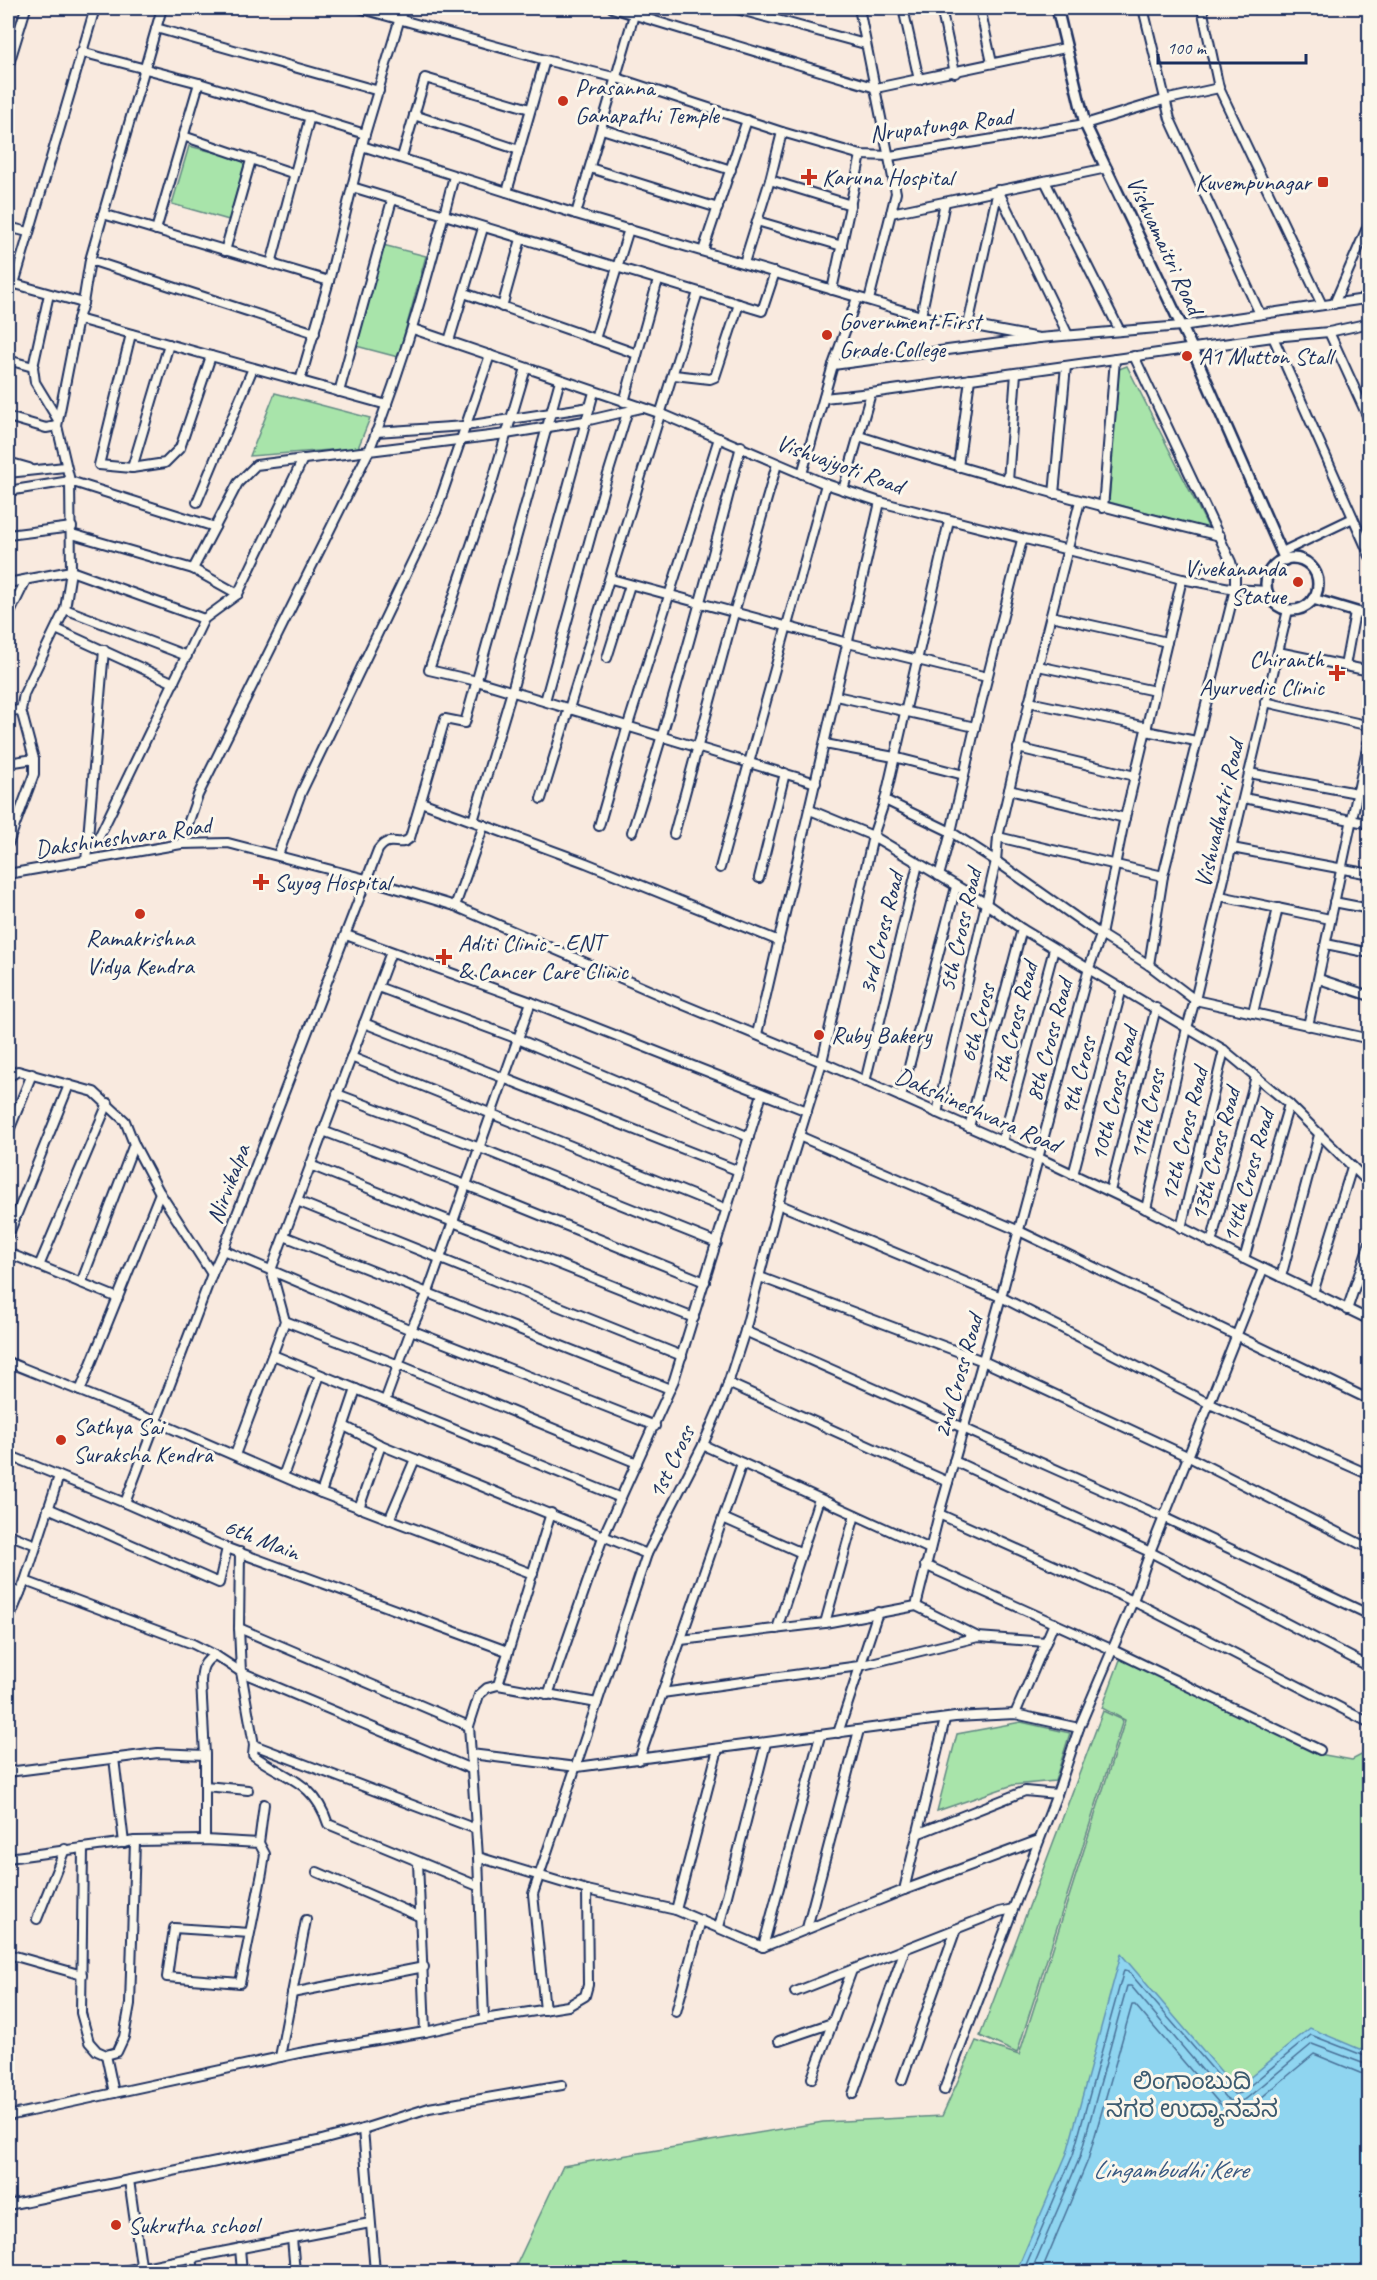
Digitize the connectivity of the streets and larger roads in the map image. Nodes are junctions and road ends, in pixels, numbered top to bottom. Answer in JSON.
{"nodes":[{"id":1,"x":26,"y":8,"type":"edge"},
{"id":2,"x":95,"y":8,"type":"edge"},
{"id":3,"x":162,"y":8,"type":"edge"},
{"id":4,"x":359,"y":8,"type":"edge"},
{"id":5,"x":403,"y":8,"type":"edge"},
{"id":6,"x":612,"y":8,"type":"edge"},
{"id":7,"x":733,"y":8,"type":"edge"},
{"id":8,"x":859,"y":8,"type":"edge"},
{"id":9,"x":903,"y":8,"type":"edge"},
{"id":10,"x":941,"y":8,"type":"edge"},
{"id":11,"x":980,"y":8,"type":"edge"},
{"id":12,"x":1057,"y":8,"type":"edge"},
{"id":13,"x":1143,"y":8,"type":"edge"},
{"id":14,"x":1202,"y":8,"type":"edge"},
{"id":15,"x":635,"y":10,"type":"edge"},
{"id":16,"x":399,"y":20,"type":"junction"},
{"id":17,"x":156,"y":28,"type":"junction"},
{"id":18,"x":12,"y":40,"type":"edge"},
{"id":19,"x":865,"y":44,"type":"junction"},
{"id":20,"x":1065,"y":48,"type":"junction"},
{"id":21,"x":81,"y":52,"type":"junction"},
{"id":22,"x":545,"y":60,"type":"junction"},
{"id":23,"x":992,"y":63,"type":"junction"},
{"id":24,"x":8,"y":67,"type":"edge"},
{"id":25,"x":146,"y":68,"type":"junction"},
{"id":26,"x":955,"y":73,"type":"junction"},
{"id":27,"x":617,"y":78,"type":"junction"},
{"id":28,"x":919,"y":80,"type":"junction"},
{"id":29,"x":199,"y":83,"type":"junction"},
{"id":30,"x":876,"y":88,"type":"junction"},
{"id":31,"x":1219,"y":88,"type":"junction"},
{"id":32,"x":379,"y":91,"type":"junction"},
{"id":33,"x":1164,"y":100,"type":"junction"},
{"id":34,"x":530,"y":109,"type":"junction"},
{"id":35,"x":414,"y":115,"type":"junction"},
{"id":36,"x":310,"y":117,"type":"junction"},
{"id":37,"x":747,"y":120,"type":"junction"},
{"id":38,"x":1085,"y":124,"type":"junction"},
{"id":39,"x":602,"y":129,"type":"junction"},
{"id":40,"x":782,"y":132,"type":"junction"},
{"id":41,"x":365,"y":134,"type":"junction"},
{"id":42,"x":183,"y":136,"type":"junction"},
{"id":43,"x":362,"y":146,"type":"junction"},
{"id":44,"x":519,"y":150,"type":"junction"},
{"id":45,"x":861,"y":155,"type":"junction"},
{"id":46,"x":890,"y":156,"type":"junction"},
{"id":47,"x":402,"y":157,"type":"junction"},
{"id":48,"x":251,"y":160,"type":"junction"},
{"id":49,"x":590,"y":168,"type":"junction"},
{"id":50,"x":1107,"y":168,"type":"junction"},
{"id":51,"x":731,"y":170,"type":"junction"},
{"id":52,"x":295,"y":174,"type":"junction"},
{"id":53,"x":454,"y":176,"type":"junction"},
{"id":54,"x":770,"y":180,"type":"junction"},
{"id":55,"x":1045,"y":181,"type":"junction"},
{"id":56,"x":352,"y":188,"type":"junction"},
{"id":57,"x":998,"y":190,"type":"junction"},
{"id":58,"x":507,"y":192,"type":"junction"},
{"id":59,"x":392,"y":200,"type":"junction"},
{"id":60,"x":945,"y":202,"type":"junction"},
{"id":61,"x":850,"y":205,"type":"junction"},
{"id":62,"x":718,"y":208,"type":"junction"},
{"id":63,"x":891,"y":213,"type":"junction"},
{"id":64,"x":103,"y":214,"type":"junction"},
{"id":65,"x":576,"y":214,"type":"junction"},
{"id":66,"x":443,"y":216,"type":"junction"},
{"id":67,"x":1370,"y":220,"type":"edge"},
{"id":68,"x":757,"y":221,"type":"junction"},
{"id":69,"x":8,"y":226,"type":"edge"},
{"id":70,"x":483,"y":228,"type":"junction"},
{"id":71,"x":629,"y":229,"type":"junction"},
{"id":72,"x":156,"y":230,"type":"junction"},
{"id":73,"x":28,"y":232,"type":"junction"},
{"id":74,"x":521,"y":239,"type":"junction"},
{"id":75,"x":842,"y":246,"type":"junction"},
{"id":76,"x":225,"y":251,"type":"junction"},
{"id":77,"x":703,"y":251,"type":"junction"},
{"id":78,"x":90,"y":260,"type":"junction"},
{"id":79,"x":744,"y":263,"type":"junction"},
{"id":80,"x":271,"y":264,"type":"junction"},
{"id":81,"x":617,"y":268,"type":"junction"},
{"id":82,"x":775,"y":272,"type":"junction"},
{"id":83,"x":658,"y":280,"type":"junction"},
{"id":84,"x":329,"y":281,"type":"junction"},
{"id":85,"x":10,"y":283,"type":"edge"},
{"id":86,"x":832,"y":290,"type":"junction"},
{"id":87,"x":699,"y":292,"type":"junction"},
{"id":88,"x":49,"y":294,"type":"junction"},
{"id":89,"x":464,"y":294,"type":"junction"},
{"id":90,"x":857,"y":298,"type":"junction"},
{"id":91,"x":1368,"y":299,"type":"edge"},
{"id":92,"x":869,"y":300,"type":"junction"},
{"id":93,"x":83,"y":303,"type":"junction"},
{"id":94,"x":739,"y":304,"type":"junction"},
{"id":95,"x":1334,"y":304,"type":"junction"},
{"id":96,"x":1322,"y":305,"type":"junction"},
{"id":97,"x":502,"y":307,"type":"junction"},
{"id":98,"x":1260,"y":315,"type":"junction"},
{"id":99,"x":921,"y":316,"type":"junction"},
{"id":100,"x":78,"y":319,"type":"junction"},
{"id":101,"x":1370,"y":323,"type":"edge"},
{"id":102,"x":968,"y":325,"type":"junction"},
{"id":103,"x":1181,"y":326,"type":"junction"},
{"id":104,"x":413,"y":329,"type":"junction"},
{"id":105,"x":1120,"y":331,"type":"junction"},
{"id":106,"x":1329,"y":332,"type":"junction"},
{"id":107,"x":315,"y":333,"type":"junction"},
{"id":108,"x":131,"y":334,"type":"junction"},
{"id":109,"x":1068,"y":335,"type":"junction"},
{"id":110,"x":1273,"y":337,"type":"junction"},
{"id":111,"x":1039,"y":338,"type":"junction"},
{"id":112,"x":595,"y":339,"type":"junction"},
{"id":113,"x":449,"y":341,"type":"junction"},
{"id":114,"x":169,"y":344,"type":"junction"},
{"id":115,"x":1192,"y":348,"type":"junction"},
{"id":116,"x":637,"y":354,"type":"junction"},
{"id":117,"x":490,"y":355,"type":"junction"},
{"id":118,"x":211,"y":356,"type":"junction"},
{"id":119,"x":1134,"y":356,"type":"junction"},
{"id":120,"x":1115,"y":359,"type":"junction"},
{"id":121,"x":8,"y":360,"type":"edge"},
{"id":122,"x":833,"y":365,"type":"junction"},
{"id":123,"x":1066,"y":366,"type":"junction"},
{"id":124,"x":33,"y":367,"type":"junction"},
{"id":125,"x":253,"y":368,"type":"junction"},
{"id":126,"x":526,"y":368,"type":"junction"},
{"id":127,"x":1016,"y":373,"type":"junction"},
{"id":128,"x":674,"y":375,"type":"junction"},
{"id":129,"x":560,"y":380,"type":"junction"},
{"id":130,"x":970,"y":380,"type":"junction"},
{"id":131,"x":300,"y":381,"type":"junction"},
{"id":132,"x":339,"y":392,"type":"junction"},
{"id":133,"x":594,"y":392,"type":"junction"},
{"id":134,"x":871,"y":393,"type":"junction"},
{"id":135,"x":824,"y":398,"type":"junction"},
{"id":136,"x":624,"y":402,"type":"junction"},
{"id":137,"x":387,"y":405,"type":"junction"},
{"id":138,"x":590,"y":407,"type":"junction"},
{"id":139,"x":641,"y":408,"type":"junction"},
{"id":140,"x":627,"y":413,"type":"junction"},
{"id":141,"x":662,"y":414,"type":"junction"},
{"id":142,"x":549,"y":415,"type":"junction"},
{"id":143,"x":8,"y":417,"type":"edge"},
{"id":144,"x":510,"y":420,"type":"junction"},
{"id":145,"x":585,"y":421,"type":"junction"},
{"id":146,"x":1370,"y":422,"type":"edge"},
{"id":147,"x":57,"y":423,"type":"junction"},
{"id":148,"x":465,"y":426,"type":"junction"},
{"id":149,"x":545,"y":428,"type":"junction"},
{"id":150,"x":376,"y":432,"type":"junction"},
{"id":151,"x":506,"y":434,"type":"junction"},
{"id":152,"x":859,"y":436,"type":"junction"},
{"id":153,"x":719,"y":438,"type":"junction"},
{"id":154,"x":460,"y":441,"type":"junction"},
{"id":155,"x":741,"y":446,"type":"junction"},
{"id":156,"x":369,"y":451,"type":"junction"},
{"id":157,"x":303,"y":459,"type":"junction"},
{"id":158,"x":8,"y":462,"type":"edge"},
{"id":159,"x":777,"y":464,"type":"junction"},
{"id":160,"x":65,"y":467,"type":"junction"},
{"id":161,"x":958,"y":467,"type":"junction"},
{"id":162,"x":132,"y":468,"type":"junction"},
{"id":163,"x":33,"y":469,"type":"junction"},
{"id":164,"x":8,"y":473,"type":"edge"},
{"id":165,"x":801,"y":474,"type":"junction"},
{"id":166,"x":70,"y":481,"type":"junction"},
{"id":167,"x":1008,"y":481,"type":"junction"},
{"id":168,"x":826,"y":484,"type":"junction"},
{"id":169,"x":843,"y":490,"type":"junction"},
{"id":170,"x":8,"y":491,"type":"edge"},
{"id":171,"x":1054,"y":494,"type":"junction"},
{"id":172,"x":1080,"y":501,"type":"junction"},
{"id":173,"x":197,"y":502,"type":"dead end"},
{"id":174,"x":880,"y":502,"type":"junction"},
{"id":175,"x":1103,"y":507,"type":"junction"},
{"id":176,"x":1353,"y":518,"type":"junction"},
{"id":177,"x":949,"y":520,"type":"junction"},
{"id":178,"x":215,"y":527,"type":"junction"},
{"id":179,"x":72,"y":530,"type":"junction"},
{"id":180,"x":8,"y":535,"type":"edge"},
{"id":181,"x":1220,"y":536,"type":"junction"},
{"id":182,"x":1022,"y":540,"type":"junction"},
{"id":183,"x":1068,"y":551,"type":"junction"},
{"id":184,"x":1283,"y":556,"type":"junction"},
{"id":185,"x":1370,"y":556,"type":"edge"},
{"id":186,"x":193,"y":569,"type":"junction"},
{"id":187,"x":71,"y":570,"type":"junction"},
{"id":188,"x":610,"y":579,"type":"junction"},
{"id":189,"x":1182,"y":579,"type":"junction"},
{"id":190,"x":26,"y":580,"type":"junction"},
{"id":191,"x":8,"y":583,"type":"edge"},
{"id":192,"x":630,"y":585,"type":"junction"},
{"id":193,"x":1235,"y":589,"type":"junction"},
{"id":194,"x":1267,"y":591,"type":"junction"},
{"id":195,"x":238,"y":594,"type":"junction"},
{"id":196,"x":670,"y":596,"type":"junction"},
{"id":197,"x":1313,"y":598,"type":"junction"},
{"id":198,"x":701,"y":604,"type":"junction"},
{"id":199,"x":65,"y":609,"type":"junction"},
{"id":200,"x":1288,"y":610,"type":"junction"},
{"id":201,"x":1355,"y":612,"type":"junction"},
{"id":202,"x":734,"y":613,"type":"junction"},
{"id":203,"x":8,"y":616,"type":"edge"},
{"id":204,"x":1051,"y":616,"type":"junction"},
{"id":205,"x":1370,"y":616,"type":"edge"},
{"id":206,"x":204,"y":619,"type":"junction"},
{"id":207,"x":788,"y":627,"type":"junction"},
{"id":208,"x":56,"y":629,"type":"junction"},
{"id":209,"x":1167,"y":642,"type":"junction"},
{"id":210,"x":848,"y":643,"type":"junction"},
{"id":211,"x":104,"y":650,"type":"junction"},
{"id":212,"x":1278,"y":652,"type":"junction"},
{"id":213,"x":187,"y":656,"type":"junction"},
{"id":214,"x":607,"y":658,"type":"dead end"},
{"id":215,"x":916,"y":660,"type":"junction"},
{"id":216,"x":1038,"y":666,"type":"junction"},
{"id":217,"x":1345,"y":666,"type":"junction"},
{"id":218,"x":1370,"y":671,"type":"edge"},
{"id":219,"x":987,"y":677,"type":"junction"},
{"id":220,"x":477,"y":681,"type":"junction"},
{"id":221,"x":174,"y":683,"type":"junction"},
{"id":222,"x":512,"y":691,"type":"junction"},
{"id":223,"x":1155,"y":691,"type":"junction"},
{"id":224,"x":836,"y":696,"type":"junction"},
{"id":225,"x":545,"y":701,"type":"junction"},
{"id":226,"x":1029,"y":702,"type":"junction"},
{"id":227,"x":1265,"y":702,"type":"junction"},
{"id":228,"x":569,"y":708,"type":"junction"},
{"id":229,"x":21,"y":710,"type":"junction"},
{"id":230,"x":8,"y":711,"type":"edge"},
{"id":231,"x":904,"y":712,"type":"junction"},
{"id":232,"x":628,"y":725,"type":"junction"},
{"id":233,"x":1370,"y":726,"type":"edge"},
{"id":234,"x":975,"y":727,"type":"junction"},
{"id":235,"x":1146,"y":729,"type":"junction"},
{"id":236,"x":1370,"y":734,"type":"edge"},
{"id":237,"x":663,"y":736,"type":"junction"},
{"id":238,"x":1196,"y":741,"type":"junction"},
{"id":239,"x":825,"y":744,"type":"junction"},
{"id":240,"x":698,"y":747,"type":"junction"},
{"id":241,"x":1018,"y":748,"type":"junction"},
{"id":242,"x":894,"y":757,"type":"junction"},
{"id":243,"x":34,"y":759,"type":"junction"},
{"id":244,"x":751,"y":762,"type":"junction"},
{"id":245,"x":8,"y":763,"type":"edge"},
{"id":246,"x":1365,"y":772,"type":"edge"},
{"id":247,"x":785,"y":773,"type":"junction"},
{"id":248,"x":1249,"y":773,"type":"junction"},
{"id":249,"x":964,"y":775,"type":"junction"},
{"id":250,"x":1135,"y":776,"type":"junction"},
{"id":251,"x":816,"y":783,"type":"junction"},
{"id":252,"x":1009,"y":790,"type":"junction"},
{"id":253,"x":1357,"y":793,"type":"junction"},
{"id":254,"x":541,"y":798,"type":"dead end"},
{"id":255,"x":1244,"y":798,"type":"junction"},
{"id":256,"x":885,"y":800,"type":"junction"},
{"id":257,"x":422,"y":802,"type":"junction"},
{"id":258,"x":810,"y":810,"type":"junction"},
{"id":259,"x":19,"y":817,"type":"junction"},
{"id":260,"x":8,"y":818,"type":"edge"},
{"id":261,"x":1125,"y":818,"type":"junction"},
{"id":262,"x":1352,"y":820,"type":"junction"},
{"id":263,"x":473,"y":821,"type":"junction"},
{"id":264,"x":1370,"y":824,"type":"edge"},
{"id":265,"x":484,"y":825,"type":"junction"},
{"id":266,"x":599,"y":826,"type":"dead end"},
{"id":267,"x":632,"y":832,"type":"dead end"},
{"id":268,"x":951,"y":832,"type":"junction"},
{"id":269,"x":674,"y":834,"type":"dead end"},
{"id":270,"x":873,"y":836,"type":"junction"},
{"id":271,"x":998,"y":837,"type":"junction"},
{"id":272,"x":8,"y":844,"type":"edge"},
{"id":273,"x":181,"y":844,"type":"junction"},
{"id":274,"x":87,"y":848,"type":"junction"},
{"id":275,"x":1232,"y":848,"type":"junction"},
{"id":276,"x":278,"y":855,"type":"junction"},
{"id":277,"x":86,"y":861,"type":"junction"},
{"id":278,"x":996,"y":861,"type":"junction"},
{"id":279,"x":918,"y":864,"type":"junction"},
{"id":280,"x":1115,"y":866,"type":"junction"},
{"id":281,"x":720,"y":868,"type":"dead end"},
{"id":282,"x":1341,"y":869,"type":"junction"},
{"id":283,"x":8,"y":874,"type":"edge"},
{"id":284,"x":1370,"y":874,"type":"edge"},
{"id":285,"x":939,"y":876,"type":"junction"},
{"id":286,"x":1162,"y":876,"type":"junction"},
{"id":287,"x":366,"y":879,"type":"junction"},
{"id":288,"x":759,"y":879,"type":"dead end"},
{"id":289,"x":956,"y":886,"type":"junction"},
{"id":290,"x":1220,"y":896,"type":"junction"},
{"id":291,"x":1335,"y":902,"type":"junction"},
{"id":292,"x":985,"y":903,"type":"junction"},
{"id":293,"x":455,"y":906,"type":"junction"},
{"id":294,"x":1278,"y":908,"type":"junction"},
{"id":295,"x":1370,"y":909,"type":"edge"},
{"id":296,"x":1330,"y":919,"type":"junction"},
{"id":297,"x":1022,"y":929,"type":"junction"},
{"id":298,"x":346,"y":935,"type":"junction"},
{"id":299,"x":1101,"y":935,"type":"junction"},
{"id":300,"x":779,"y":941,"type":"junction"},
{"id":301,"x":1326,"y":944,"type":"junction"},
{"id":302,"x":1054,"y":949,"type":"junction"},
{"id":303,"x":391,"y":952,"type":"junction"},
{"id":304,"x":1370,"y":953,"type":"edge"},
{"id":305,"x":1149,"y":964,"type":"junction"},
{"id":306,"x":1089,"y":968,"type":"junction"},
{"id":307,"x":1319,"y":979,"type":"junction"},
{"id":308,"x":378,"y":987,"type":"junction"},
{"id":309,"x":1122,"y":988,"type":"junction"},
{"id":310,"x":1370,"y":996,"type":"edge"},
{"id":311,"x":1195,"y":1000,"type":"junction"},
{"id":312,"x":531,"y":1002,"type":"junction"},
{"id":313,"x":1156,"y":1008,"type":"junction"},
{"id":314,"x":1253,"y":1013,"type":"junction"},
{"id":315,"x":364,"y":1023,"type":"junction"},
{"id":316,"x":1308,"y":1026,"type":"junction"},
{"id":317,"x":1187,"y":1028,"type":"junction"},
{"id":318,"x":756,"y":1034,"type":"junction"},
{"id":319,"x":518,"y":1039,"type":"junction"},
{"id":320,"x":1370,"y":1039,"type":"edge"},
{"id":321,"x":1224,"y":1050,"type":"junction"},
{"id":322,"x":351,"y":1057,"type":"junction"},
{"id":323,"x":822,"y":1062,"type":"junction"},
{"id":324,"x":32,"y":1074,"type":"junction"},
{"id":325,"x":1256,"y":1076,"type":"junction"},
{"id":326,"x":8,"y":1077,"type":"edge"},
{"id":327,"x":504,"y":1079,"type":"junction"},
{"id":328,"x":865,"y":1082,"type":"junction"},
{"id":329,"x":69,"y":1085,"type":"junction"},
{"id":330,"x":337,"y":1094,"type":"junction"},
{"id":331,"x":762,"y":1094,"type":"junction"},
{"id":332,"x":901,"y":1097,"type":"junction"},
{"id":333,"x":108,"y":1103,"type":"junction"},
{"id":334,"x":1290,"y":1104,"type":"junction"},
{"id":335,"x":807,"y":1111,"type":"junction"},
{"id":336,"x":937,"y":1113,"type":"junction"},
{"id":337,"x":492,"y":1114,"type":"junction"},
{"id":338,"x":969,"y":1128,"type":"junction"},
{"id":339,"x":323,"y":1131,"type":"junction"},
{"id":340,"x":8,"y":1133,"type":"edge"},
{"id":341,"x":1319,"y":1135,"type":"junction"},
{"id":342,"x":799,"y":1136,"type":"junction"},
{"id":343,"x":748,"y":1137,"type":"junction"},
{"id":344,"x":1002,"y":1142,"type":"junction"},
{"id":345,"x":134,"y":1144,"type":"junction"},
{"id":346,"x":480,"y":1148,"type":"junction"},
{"id":347,"x":1037,"y":1157,"type":"junction"},
{"id":348,"x":310,"y":1165,"type":"junction"},
{"id":349,"x":1352,"y":1167,"type":"junction"},
{"id":350,"x":739,"y":1171,"type":"junction"},
{"id":351,"x":1072,"y":1174,"type":"junction"},
{"id":352,"x":1370,"y":1184,"type":"edge"},
{"id":353,"x":466,"y":1185,"type":"junction"},
{"id":354,"x":1110,"y":1191,"type":"junction"},
{"id":355,"x":160,"y":1193,"type":"junction"},
{"id":356,"x":297,"y":1201,"type":"junction"},
{"id":357,"x":778,"y":1203,"type":"junction"},
{"id":358,"x":727,"y":1209,"type":"junction"},
{"id":359,"x":1146,"y":1209,"type":"junction"},
{"id":360,"x":452,"y":1222,"type":"junction"},
{"id":361,"x":1181,"y":1228,"type":"junction"},
{"id":362,"x":1017,"y":1230,"type":"junction"},
{"id":363,"x":8,"y":1236,"type":"edge"},
{"id":364,"x":284,"y":1236,"type":"junction"},
{"id":365,"x":1370,"y":1242,"type":"edge"},
{"id":366,"x":717,"y":1243,"type":"junction"},
{"id":367,"x":1211,"y":1243,"type":"junction"},
{"id":368,"x":223,"y":1250,"type":"junction"},
{"id":369,"x":8,"y":1253,"type":"edge"},
{"id":370,"x":439,"y":1258,"type":"junction"},
{"id":371,"x":1244,"y":1260,"type":"junction"},
{"id":372,"x":39,"y":1266,"type":"junction"},
{"id":373,"x":1263,"y":1269,"type":"junction"},
{"id":374,"x":271,"y":1270,"type":"junction"},
{"id":375,"x":212,"y":1274,"type":"junction"},
{"id":376,"x":760,"y":1277,"type":"junction"},
{"id":377,"x":1281,"y":1277,"type":"junction"},
{"id":378,"x":705,"y":1282,"type":"junction"},
{"id":379,"x":81,"y":1283,"type":"junction"},
{"id":380,"x":428,"y":1292,"type":"junction"},
{"id":381,"x":1313,"y":1293,"type":"junction"},
{"id":382,"x":118,"y":1298,"type":"junction"},
{"id":383,"x":1001,"y":1298,"type":"junction"},
{"id":384,"x":1347,"y":1310,"type":"junction"},
{"id":385,"x":694,"y":1318,"type":"junction"},
{"id":386,"x":1370,"y":1320,"type":"edge"},
{"id":387,"x":285,"y":1321,"type":"junction"},
{"id":388,"x":411,"y":1330,"type":"junction"},
{"id":389,"x":745,"y":1331,"type":"junction"},
{"id":390,"x":1238,"y":1336,"type":"junction"},
{"id":391,"x":273,"y":1354,"type":"junction"},
{"id":392,"x":682,"y":1356,"type":"junction"},
{"id":393,"x":983,"y":1361,"type":"junction"},
{"id":394,"x":8,"y":1362,"type":"edge"},
{"id":395,"x":399,"y":1365,"type":"junction"},
{"id":396,"x":320,"y":1375,"type":"junction"},
{"id":397,"x":728,"y":1383,"type":"junction"},
{"id":398,"x":356,"y":1389,"type":"junction"},
{"id":399,"x":670,"y":1389,"type":"junction"},
{"id":400,"x":80,"y":1391,"type":"junction"},
{"id":401,"x":1370,"y":1400,"type":"edge"},
{"id":402,"x":385,"y":1401,"type":"junction"},
{"id":403,"x":1210,"y":1404,"type":"junction"},
{"id":404,"x":157,"y":1422,"type":"junction"},
{"id":405,"x":344,"y":1426,"type":"junction"},
{"id":406,"x":655,"y":1426,"type":"junction"},
{"id":407,"x":962,"y":1428,"type":"junction"},
{"id":408,"x":381,"y":1445,"type":"junction"},
{"id":409,"x":703,"y":1445,"type":"junction"},
{"id":410,"x":8,"y":1455,"type":"edge"},
{"id":411,"x":235,"y":1455,"type":"junction"},
{"id":412,"x":1189,"y":1458,"type":"junction"},
{"id":413,"x":415,"y":1459,"type":"junction"},
{"id":414,"x":954,"y":1461,"type":"junction"},
{"id":415,"x":637,"y":1463,"type":"junction"},
{"id":416,"x":742,"y":1463,"type":"junction"},
{"id":417,"x":1370,"y":1475,"type":"edge"},
{"id":418,"x":59,"y":1476,"type":"junction"},
{"id":419,"x":283,"y":1476,"type":"junction"},
{"id":420,"x":948,"y":1482,"type":"junction"},
{"id":421,"x":321,"y":1493,"type":"junction"},
{"id":422,"x":621,"y":1498,"type":"junction"},
{"id":423,"x":819,"y":1499,"type":"junction"},
{"id":424,"x":125,"y":1503,"type":"junction"},
{"id":425,"x":48,"y":1508,"type":"junction"},
{"id":426,"x":359,"y":1508,"type":"junction"},
{"id":427,"x":551,"y":1513,"type":"junction"},
{"id":428,"x":939,"y":1514,"type":"junction"},
{"id":429,"x":855,"y":1515,"type":"junction"},
{"id":430,"x":723,"y":1518,"type":"junction"},
{"id":431,"x":1165,"y":1518,"type":"junction"},
{"id":432,"x":388,"y":1520,"type":"junction"},
{"id":433,"x":8,"y":1534,"type":"edge"},
{"id":434,"x":603,"y":1537,"type":"junction"},
{"id":435,"x":36,"y":1545,"type":"junction"},
{"id":436,"x":227,"y":1548,"type":"junction"},
{"id":437,"x":930,"y":1549,"type":"junction"},
{"id":438,"x":1370,"y":1549,"type":"edge"},
{"id":439,"x":240,"y":1552,"type":"junction"},
{"id":440,"x":1150,"y":1552,"type":"junction"},
{"id":441,"x":802,"y":1553,"type":"junction"},
{"id":442,"x":647,"y":1554,"type":"junction"},
{"id":443,"x":926,"y":1565,"type":"junction"},
{"id":444,"x":533,"y":1574,"type":"junction"},
{"id":445,"x":24,"y":1581,"type":"junction"},
{"id":446,"x":8,"y":1588,"type":"edge"},
{"id":447,"x":20,"y":1593,"type":"junction"},
{"id":448,"x":1133,"y":1601,"type":"junction"},
{"id":449,"x":916,"y":1606,"type":"junction"},
{"id":450,"x":878,"y":1612,"type":"junction"},
{"id":451,"x":1370,"y":1615,"type":"edge"},
{"id":452,"x":8,"y":1622,"type":"edge"},
{"id":453,"x":825,"y":1623,"type":"junction"},
{"id":454,"x":1054,"y":1623,"type":"junction"},
{"id":455,"x":239,"y":1628,"type":"junction"},
{"id":456,"x":777,"y":1629,"type":"junction"},
{"id":457,"x":978,"y":1638,"type":"junction"},
{"id":458,"x":681,"y":1640,"type":"junction"},
{"id":459,"x":1046,"y":1642,"type":"junction"},
{"id":460,"x":1113,"y":1650,"type":"junction"},
{"id":461,"x":507,"y":1652,"type":"junction"},
{"id":462,"x":215,"y":1655,"type":"junction"},
{"id":463,"x":859,"y":1666,"type":"junction"},
{"id":464,"x":1370,"y":1667,"type":"edge"},
{"id":465,"x":241,"y":1672,"type":"junction"},
{"id":466,"x":498,"y":1685,"type":"junction"},
{"id":467,"x":662,"y":1694,"type":"junction"},
{"id":468,"x":548,"y":1695,"type":"junction"},
{"id":469,"x":597,"y":1703,"type":"junction"},
{"id":470,"x":1016,"y":1714,"type":"junction"},
{"id":471,"x":945,"y":1719,"type":"junction"},
{"id":472,"x":1370,"y":1724,"type":"edge"},
{"id":473,"x":469,"y":1726,"type":"junction"},
{"id":474,"x":1078,"y":1728,"type":"junction"},
{"id":475,"x":859,"y":1730,"type":"junction"},
{"id":476,"x":838,"y":1733,"type":"junction"},
{"id":477,"x":820,"y":1736,"type":"junction"},
{"id":478,"x":766,"y":1743,"type":"junction"},
{"id":479,"x":254,"y":1745,"type":"junction"},
{"id":480,"x":718,"y":1749,"type":"junction"},
{"id":481,"x":1320,"y":1750,"type":"dead end"},
{"id":482,"x":471,"y":1754,"type":"junction"},
{"id":483,"x":205,"y":1755,"type":"junction"},
{"id":484,"x":114,"y":1758,"type":"junction"},
{"id":485,"x":639,"y":1760,"type":"junction"},
{"id":486,"x":577,"y":1767,"type":"junction"},
{"id":487,"x":471,"y":1769,"type":"junction"},
{"id":488,"x":8,"y":1772,"type":"edge"},
{"id":489,"x":205,"y":1786,"type":"junction"},
{"id":490,"x":248,"y":1790,"type":"dead end"},
{"id":491,"x":1057,"y":1794,"type":"junction"},
{"id":492,"x":264,"y":1804,"type":"dead end"},
{"id":493,"x":476,"y":1829,"type":"junction"},
{"id":494,"x":917,"y":1834,"type":"junction"},
{"id":495,"x":205,"y":1840,"type":"junction"},
{"id":496,"x":1039,"y":1840,"type":"junction"},
{"id":497,"x":135,"y":1841,"type":"junction"},
{"id":498,"x":124,"y":1843,"type":"junction"},
{"id":499,"x":259,"y":1844,"type":"junction"},
{"id":500,"x":82,"y":1848,"type":"junction"},
{"id":501,"x":64,"y":1850,"type":"junction"},
{"id":502,"x":478,"y":1857,"type":"junction"},
{"id":503,"x":8,"y":1858,"type":"edge"},
{"id":504,"x":418,"y":1862,"type":"junction"},
{"id":505,"x":317,"y":1872,"type":"dead end"},
{"id":506,"x":541,"y":1875,"type":"junction"},
{"id":507,"x":478,"y":1886,"type":"junction"},
{"id":508,"x":587,"y":1890,"type":"junction"},
{"id":509,"x":903,"y":1890,"type":"junction"},
{"id":510,"x":1013,"y":1909,"type":"junction"},
{"id":511,"x":676,"y":1910,"type":"junction"},
{"id":512,"x":421,"y":1917,"type":"junction"},
{"id":513,"x":37,"y":1919,"type":"dead end"},
{"id":514,"x":306,"y":1920,"type":"dead end"},
{"id":515,"x":701,"y":1920,"type":"junction"},
{"id":516,"x":719,"y":1927,"type":"junction"},
{"id":517,"x":807,"y":1928,"type":"junction"},
{"id":518,"x":956,"y":1929,"type":"junction"},
{"id":519,"x":250,"y":1933,"type":"junction"},
{"id":520,"x":763,"y":1947,"type":"junction"},
{"id":521,"x":905,"y":1949,"type":"junction"},
{"id":522,"x":8,"y":1954,"type":"edge"},
{"id":523,"x":424,"y":1967,"type":"junction"},
{"id":524,"x":852,"y":1970,"type":"junction"},
{"id":525,"x":82,"y":1975,"type":"junction"},
{"id":526,"x":795,"y":1992,"type":"dead end"},
{"id":527,"x":292,"y":1993,"type":"junction"},
{"id":528,"x":545,"y":2010,"type":"junction"},
{"id":529,"x":676,"y":2012,"type":"dead end"},
{"id":530,"x":484,"y":2019,"type":"junction"},
{"id":531,"x":832,"y":2023,"type":"junction"},
{"id":532,"x":426,"y":2032,"type":"junction"},
{"id":533,"x":779,"y":2041,"type":"dead end"},
{"id":534,"x":106,"y":2055,"type":"junction"},
{"id":535,"x":280,"y":2057,"type":"junction"},
{"id":536,"x":812,"y":2078,"type":"dead end"},
{"id":537,"x":902,"y":2080,"type":"dead end"},
{"id":538,"x":562,"y":2085,"type":"dead end"},
{"id":539,"x":944,"y":2091,"type":"dead end"},
{"id":540,"x":114,"y":2093,"type":"junction"},
{"id":541,"x":853,"y":2094,"type":"dead end"},
{"id":542,"x":8,"y":2116,"type":"edge"},
{"id":543,"x":363,"y":2129,"type":"junction"},
{"id":544,"x":129,"y":2180,"type":"junction"},
{"id":545,"x":8,"y":2205,"type":"edge"},
{"id":546,"x":370,"y":2223,"type":"junction"},
{"id":547,"x":292,"y":2238,"type":"junction"},
{"id":548,"x":240,"y":2248,"type":"junction"},
{"id":549,"x":192,"y":2258,"type":"junction"},
{"id":550,"x":142,"y":2270,"type":"edge"},
{"id":551,"x":118,"y":2272,"type":"edge"},
{"id":552,"x":194,"y":2272,"type":"edge"},
{"id":553,"x":242,"y":2272,"type":"edge"},
{"id":554,"x":295,"y":2272,"type":"edge"},
{"id":555,"x":375,"y":2272,"type":"edge"}],
"edges":[{"from":1,"to":18,"type":"street"},
{"from":2,"to":21,"type":"street"},
{"from":3,"to":17,"type":"street"},
{"from":4,"to":16,"type":"street","name":"Nrupatunga Road"},
{"from":5,"to":16,"type":"street"},
{"from":6,"to":15,"type":"street"},
{"from":7,"to":19,"type":"street"},
{"from":8,"to":19,"type":"street"},
{"from":9,"to":28,"type":"street"},
{"from":10,"to":26,"type":"street"},
{"from":11,"to":23,"type":"street"},
{"from":12,"to":20,"type":"street","name":"Vishvamaitri Road"},
{"from":13,"to":33,"type":"street"},
{"from":14,"to":31,"type":"street"},
{"from":15,"to":27,"type":"street"},
{"from":15,"to":30,"type":"street"},
{"from":16,"to":22,"type":"street","name":"Nrupatunga Road"},
{"from":16,"to":32,"type":"street"},
{"from":17,"to":25,"type":"street"},
{"from":17,"to":32,"type":"street"},
{"from":18,"to":24,"type":"street"},
{"from":19,"to":30,"type":"street"},
{"from":20,"to":23,"type":"street"},
{"from":20,"to":38,"type":"street","name":"Vishvamaitri Road"},
{"from":21,"to":25,"type":"street"},
{"from":21,"to":73,"type":"street"},
{"from":22,"to":27,"type":"street","name":"Nrupatunga Road"},
{"from":22,"to":34,"type":"street"},
{"from":23,"to":26,"type":"street"},
{"from":25,"to":29,"type":"street"},
{"from":25,"to":64,"type":"street"},
{"from":26,"to":28,"type":"street"},
{"from":27,"to":37,"type":"street","name":"Nrupatunga Road"},
{"from":27,"to":39,"type":"street"},
{"from":28,"to":30,"type":"street"},
{"from":29,"to":36,"type":"street"},
{"from":29,"to":42,"type":"street"},
{"from":30,"to":46,"type":"street"},
{"from":31,"to":33,"type":"street","name":"Nrupatunga Road"},
{"from":31,"to":96,"type":"street"},
{"from":32,"to":41,"type":"street"},
{"from":33,"to":38,"type":"street","name":"Nrupatunga Road"},
{"from":33,"to":98,"type":"street"},
{"from":34,"to":35,"type":"street"},
{"from":34,"to":44,"type":"street"},
{"from":35,"to":44,"type":"street"},
{"from":35,"to":47,"type":"street"},
{"from":36,"to":41,"type":"street"},
{"from":36,"to":52,"type":"street"},
{"from":37,"to":40,"type":"street","name":"Nrupatunga Road"},
{"from":37,"to":51,"type":"street"},
{"from":38,"to":46,"type":"street","name":"Nrupatunga Road"},
{"from":38,"to":50,"type":"street","name":"Vishvamaitri Road"},
{"from":39,"to":49,"type":"street"},
{"from":39,"to":51,"type":"street"},
{"from":40,"to":45,"type":"street","name":"Nrupatunga Road"},
{"from":40,"to":54,"type":"street"},
{"from":41,"to":43,"type":"street"},
{"from":42,"to":48,"type":"street"},
{"from":42,"to":72,"type":"street"},
{"from":43,"to":47,"type":"street"},
{"from":43,"to":56,"type":"street"},
{"from":44,"to":58,"type":"street"},
{"from":45,"to":46,"type":"street","name":"Nrupatunga Road"},
{"from":45,"to":61,"type":"street"},
{"from":46,"to":63,"type":"street"},
{"from":47,"to":53,"type":"street"},
{"from":48,"to":52,"type":"street"},
{"from":48,"to":76,"type":"street"},
{"from":49,"to":62,"type":"street"},
{"from":49,"to":65,"type":"street"},
{"from":50,"to":55,"type":"street"},
{"from":50,"to":103,"type":"street","name":"Vishvamaitri Road"},
{"from":51,"to":62,"type":"street"},
{"from":52,"to":80,"type":"street"},
{"from":53,"to":58,"type":"street"},
{"from":53,"to":66,"type":"street"},
{"from":54,"to":61,"type":"street"},
{"from":54,"to":68,"type":"street"},
{"from":55,"to":57,"type":"street"},
{"from":55,"to":105,"type":"street"},
{"from":56,"to":59,"type":"street"},
{"from":56,"to":84,"type":"street"},
{"from":57,"to":60,"type":"street"},
{"from":57,"to":102,"type":"street"},
{"from":57,"to":109,"type":"street"},
{"from":58,"to":65,"type":"street"},
{"from":59,"to":66,"type":"street"},
{"from":59,"to":132,"type":"street"},
{"from":60,"to":63,"type":"street"},
{"from":60,"to":99,"type":"street"},
{"from":61,"to":75,"type":"street"},
{"from":62,"to":77,"type":"street"},
{"from":63,"to":92,"type":"street"},
{"from":64,"to":72,"type":"street"},
{"from":64,"to":78,"type":"street"},
{"from":65,"to":71,"type":"street"},
{"from":66,"to":70,"type":"street"},
{"from":66,"to":104,"type":"street"},
{"from":67,"to":95,"type":"street"},
{"from":68,"to":75,"type":"street"},
{"from":68,"to":79,"type":"street"},
{"from":69,"to":73,"type":"street"},
{"from":70,"to":74,"type":"street"},
{"from":70,"to":89,"type":"street"},
{"from":71,"to":77,"type":"street"},
{"from":71,"to":81,"type":"street"},
{"from":72,"to":76,"type":"street"},
{"from":73,"to":85,"type":"street"},
{"from":74,"to":81,"type":"street"},
{"from":74,"to":97,"type":"street"},
{"from":75,"to":86,"type":"street"},
{"from":76,"to":80,"type":"street"},
{"from":77,"to":79,"type":"street"},
{"from":78,"to":93,"type":"street"},
{"from":78,"to":107,"type":"street"},
{"from":79,"to":82,"type":"street"},
{"from":80,"to":84,"type":"street"},
{"from":81,"to":83,"type":"street"},
{"from":81,"to":112,"type":"street"},
{"from":82,"to":86,"type":"street"},
{"from":82,"to":94,"type":"street"},
{"from":83,"to":87,"type":"street"},
{"from":83,"to":116,"type":"street"},
{"from":84,"to":107,"type":"street"},
{"from":85,"to":88,"type":"street"},
{"from":86,"to":90,"type":"street"},
{"from":87,"to":94,"type":"street"},
{"from":87,"to":128,"type":"street"},
{"from":88,"to":93,"type":"street"},
{"from":88,"to":124,"type":"street"},
{"from":89,"to":97,"type":"street"},
{"from":89,"to":113,"type":"street"},
{"from":90,"to":92,"type":"street"},
{"from":90,"to":122,"type":"street"},
{"from":91,"to":95,"type":"street"},
{"from":92,"to":99,"type":"street"},
{"from":93,"to":100,"type":"street"},
{"from":94,"to":128,"type":"street"},
{"from":95,"to":96,"type":"street"},
{"from":96,"to":98,"type":"street"},
{"from":97,"to":112,"type":"street"},
{"from":98,"to":103,"type":"street"},
{"from":99,"to":102,"type":"street"},
{"from":100,"to":108,"type":"street"},
{"from":100,"to":147,"type":"street"},
{"from":101,"to":106,"type":"street"},
{"from":102,"to":111,"type":"street"},
{"from":103,"to":105,"type":"street"},
{"from":103,"to":115,"type":"street","name":"Vishvamaitri Road"},
{"from":104,"to":113,"type":"street","name":"Vishvajyoti Road"},
{"from":104,"to":137,"type":"street"},
{"from":105,"to":109,"type":"street"},
{"from":106,"to":110,"type":"street"},
{"from":106,"to":146,"type":"street"},
{"from":107,"to":131,"type":"street"},
{"from":108,"to":114,"type":"street"},
{"from":108,"to":162,"type":"street"},
{"from":109,"to":111,"type":"street"},
{"from":110,"to":115,"type":"street"},
{"from":110,"to":176,"type":"street"},
{"from":111,"to":122,"type":"street"},
{"from":112,"to":116,"type":"street"},
{"from":113,"to":117,"type":"street","name":"Vishvajyoti Road"},
{"from":114,"to":118,"type":"street"},
{"from":114,"to":162,"type":"street"},
{"from":115,"to":119,"type":"street"},
{"from":115,"to":184,"type":"street","name":"Vishvamaitri Road"},
{"from":116,"to":136,"type":"street"},
{"from":117,"to":126,"type":"street","name":"Vishvajyoti Road"},
{"from":117,"to":148,"type":"street"},
{"from":118,"to":125,"type":"street"},
{"from":118,"to":162,"type":"street"},
{"from":119,"to":120,"type":"street"},
{"from":119,"to":181,"type":"street"},
{"from":120,"to":123,"type":"street"},
{"from":120,"to":175,"type":"street"},
{"from":121,"to":124,"type":"street"},
{"from":122,"to":135,"type":"street"},
{"from":123,"to":127,"type":"street"},
{"from":123,"to":171,"type":"street"},
{"from":124,"to":147,"type":"street"},
{"from":125,"to":131,"type":"street"},
{"from":125,"to":173,"type":"street"},
{"from":126,"to":129,"type":"street","name":"Vishvajyoti Road"},
{"from":126,"to":144,"type":"street"},
{"from":127,"to":130,"type":"street"},
{"from":127,"to":167,"type":"street"},
{"from":128,"to":141,"type":"street"},
{"from":129,"to":133,"type":"street","name":"Vishvajyoti Road"},
{"from":129,"to":142,"type":"street"},
{"from":130,"to":134,"type":"street"},
{"from":130,"to":161,"type":"street"},
{"from":131,"to":132,"type":"street"},
{"from":132,"to":137,"type":"street"},
{"from":133,"to":136,"type":"street","name":"Vishvajyoti Road"},
{"from":133,"to":138,"type":"street"},
{"from":134,"to":135,"type":"street"},
{"from":134,"to":152,"type":"street"},
{"from":135,"to":165,"type":"street"},
{"from":136,"to":139,"type":"street","name":"Vishvajyoti Road"},
{"from":137,"to":150,"type":"street"},
{"from":138,"to":142,"type":"street"},
{"from":138,"to":145,"type":"street"},
{"from":139,"to":140,"type":"street"},
{"from":139,"to":141,"type":"street","name":"Vishvajyoti Road"},
{"from":140,"to":145,"type":"street"},
{"from":140,"to":225,"type":"street"},
{"from":141,"to":153,"type":"street","name":"Vishvajyoti Road"},
{"from":141,"to":188,"type":"street"},
{"from":142,"to":144,"type":"street"},
{"from":142,"to":149,"type":"street"},
{"from":143,"to":147,"type":"street"},
{"from":144,"to":148,"type":"street"},
{"from":144,"to":151,"type":"street"},
{"from":145,"to":149,"type":"street"},
{"from":145,"to":222,"type":"street"},
{"from":147,"to":160,"type":"street"},
{"from":148,"to":150,"type":"street"},
{"from":148,"to":154,"type":"street"},
{"from":149,"to":151,"type":"street"},
{"from":149,"to":220,"type":"street"},
{"from":150,"to":156,"type":"street"},
{"from":151,"to":154,"type":"street"},
{"from":151,"to":220,"type":"street"},
{"from":152,"to":161,"type":"street"},
{"from":152,"to":169,"type":"street"},
{"from":153,"to":155,"type":"street","name":"Vishvajyoti Road"},
{"from":153,"to":196,"type":"street"},
{"from":154,"to":156,"type":"street"},
{"from":154,"to":276,"type":"street"},
{"from":155,"to":159,"type":"street","name":"Vishvajyoti Road"},
{"from":155,"to":198,"type":"street"},
{"from":156,"to":157,"type":"street"},
{"from":156,"to":273,"type":"street"},
{"from":157,"to":178,"type":"street"},
{"from":157,"to":195,"type":"street"},
{"from":158,"to":163,"type":"street"},
{"from":159,"to":165,"type":"street","name":"Vishvajyoti Road"},
{"from":159,"to":202,"type":"street"},
{"from":160,"to":163,"type":"street"},
{"from":160,"to":166,"type":"street"},
{"from":161,"to":167,"type":"street"},
{"from":163,"to":164,"type":"street"},
{"from":165,"to":168,"type":"street","name":"Vishvajyoti Road"},
{"from":166,"to":170,"type":"street"},
{"from":166,"to":178,"type":"street"},
{"from":166,"to":179,"type":"street"},
{"from":167,"to":171,"type":"street"},
{"from":168,"to":169,"type":"street","name":"Vishvajyoti Road"},
{"from":168,"to":207,"type":"street"},
{"from":169,"to":174,"type":"street","name":"Vishvajyoti Road"},
{"from":171,"to":172,"type":"street"},
{"from":172,"to":175,"type":"street"},
{"from":172,"to":183,"type":"street","name":"5th Cross Road"},
{"from":174,"to":177,"type":"street","name":"Vishvajyoti Road"},
{"from":174,"to":210,"type":"street"},
{"from":175,"to":181,"type":"street"},
{"from":176,"to":184,"type":"street"},
{"from":176,"to":185,"type":"street"},
{"from":177,"to":182,"type":"street","name":"Vishvajyoti Road"},
{"from":177,"to":215,"type":"street","name":"1st Cross"},
{"from":178,"to":186,"type":"street"},
{"from":179,"to":180,"type":"street"},
{"from":179,"to":186,"type":"street"},
{"from":179,"to":187,"type":"street"},
{"from":181,"to":193,"type":"street"},
{"from":182,"to":183,"type":"street","name":"Vishvajyoti Road"},
{"from":182,"to":219,"type":"street"},
{"from":183,"to":189,"type":"street","name":"Vishvajyoti Road"},
{"from":183,"to":204,"type":"street","name":"5th Cross Road"},
{"from":184,"to":194,"type":"street"},
{"from":184,"to":197,"type":"street"},
{"from":186,"to":195,"type":"street"},
{"from":187,"to":190,"type":"street"},
{"from":187,"to":199,"type":"street"},
{"from":187,"to":206,"type":"street"},
{"from":188,"to":192,"type":"street"},
{"from":188,"to":228,"type":"street"},
{"from":189,"to":193,"type":"street","name":"Vishvajyoti Road"},
{"from":189,"to":209,"type":"street","name":"8th Cross Road"},
{"from":190,"to":191,"type":"street"},
{"from":190,"to":203,"type":"street"},
{"from":192,"to":196,"type":"street"},
{"from":192,"to":214,"type":"street"},
{"from":193,"to":194,"type":"street","name":"Vishvajyoti Road"},
{"from":193,"to":238,"type":"street"},
{"from":194,"to":200,"type":"street"},
{"from":195,"to":206,"type":"street"},
{"from":196,"to":198,"type":"street"},
{"from":196,"to":232,"type":"street"},
{"from":197,"to":200,"type":"street"},
{"from":197,"to":201,"type":"street"},
{"from":198,"to":202,"type":"street"},
{"from":198,"to":237,"type":"street"},
{"from":199,"to":208,"type":"street"},
{"from":199,"to":213,"type":"street"},
{"from":200,"to":212,"type":"street","name":"Vishvadhatri Road"},
{"from":201,"to":205,"type":"street"},
{"from":201,"to":217,"type":"street"},
{"from":202,"to":207,"type":"street"},
{"from":202,"to":240,"type":"street"},
{"from":204,"to":209,"type":"street"},
{"from":204,"to":216,"type":"street","name":"5th Cross Road"},
{"from":206,"to":213,"type":"street"},
{"from":207,"to":210,"type":"street"},
{"from":207,"to":244,"type":"street"},
{"from":208,"to":211,"type":"street"},
{"from":208,"to":229,"type":"street"},
{"from":209,"to":223,"type":"street","name":"8th Cross Road"},
{"from":210,"to":215,"type":"street"},
{"from":210,"to":224,"type":"street"},
{"from":211,"to":221,"type":"street"},
{"from":211,"to":274,"type":"street"},
{"from":212,"to":217,"type":"street"},
{"from":212,"to":227,"type":"street","name":"Vishvadhatri Road"},
{"from":213,"to":221,"type":"street"},
{"from":215,"to":219,"type":"street"},
{"from":215,"to":231,"type":"street","name":"1st Cross"},
{"from":216,"to":223,"type":"street"},
{"from":216,"to":226,"type":"street","name":"5th Cross Road"},
{"from":217,"to":218,"type":"street"},
{"from":219,"to":234,"type":"street"},
{"from":220,"to":222,"type":"street"},
{"from":220,"to":257,"type":"street"},
{"from":221,"to":274,"type":"street"},
{"from":222,"to":225,"type":"street"},
{"from":222,"to":263,"type":"street"},
{"from":223,"to":235,"type":"street","name":"8th Cross Road"},
{"from":224,"to":231,"type":"street"},
{"from":224,"to":239,"type":"street"},
{"from":225,"to":228,"type":"street"},
{"from":226,"to":235,"type":"street"},
{"from":226,"to":241,"type":"street","name":"5th Cross Road"},
{"from":227,"to":233,"type":"street"},
{"from":227,"to":248,"type":"street","name":"Vishvadhatri Road"},
{"from":228,"to":232,"type":"street"},
{"from":228,"to":254,"type":"street"},
{"from":229,"to":230,"type":"street"},
{"from":229,"to":243,"type":"street"},
{"from":231,"to":234,"type":"street"},
{"from":231,"to":242,"type":"street","name":"1st Cross"},
{"from":232,"to":237,"type":"street"},
{"from":232,"to":266,"type":"street"},
{"from":234,"to":249,"type":"street"},
{"from":235,"to":238,"type":"street"},
{"from":235,"to":250,"type":"street","name":"8th Cross Road"},
{"from":236,"to":246,"type":"street"},
{"from":237,"to":240,"type":"street"},
{"from":237,"to":267,"type":"street"},
{"from":238,"to":286,"type":"street"},
{"from":239,"to":242,"type":"street"},
{"from":239,"to":251,"type":"street"},
{"from":240,"to":244,"type":"street"},
{"from":240,"to":269,"type":"street"},
{"from":241,"to":250,"type":"street"},
{"from":241,"to":252,"type":"street","name":"5th Cross Road"},
{"from":242,"to":249,"type":"street"},
{"from":242,"to":256,"type":"street","name":"1st Cross"},
{"from":243,"to":245,"type":"street"},
{"from":243,"to":259,"type":"street"},
{"from":244,"to":247,"type":"street"},
{"from":244,"to":281,"type":"street"},
{"from":246,"to":253,"type":"street"},
{"from":247,"to":251,"type":"street"},
{"from":247,"to":288,"type":"street"},
{"from":248,"to":253,"type":"street"},
{"from":248,"to":255,"type":"street","name":"Vishvadhatri Road"},
{"from":249,"to":268,"type":"street"},
{"from":250,"to":261,"type":"street","name":"8th Cross Road"},
{"from":251,"to":258,"type":"street"},
{"from":252,"to":261,"type":"street"},
{"from":252,"to":271,"type":"street","name":"5th Cross Road"},
{"from":253,"to":262,"type":"street"},
{"from":255,"to":262,"type":"street"},
{"from":255,"to":275,"type":"street","name":"Vishvadhatri Road"},
{"from":256,"to":268,"type":"street"},
{"from":256,"to":270,"type":"street","name":"1st Cross"},
{"from":257,"to":263,"type":"street"},
{"from":257,"to":287,"type":"street","name":"Nirvikalpa"},
{"from":258,"to":270,"type":"street"},
{"from":258,"to":300,"type":"street"},
{"from":259,"to":260,"type":"street"},
{"from":259,"to":272,"type":"street"},
{"from":261,"to":280,"type":"street","name":"8th Cross Road"},
{"from":262,"to":264,"type":"street"},
{"from":262,"to":282,"type":"street"},
{"from":263,"to":265,"type":"street"},
{"from":265,"to":293,"type":"street"},
{"from":265,"to":300,"type":"street"},
{"from":268,"to":278,"type":"street"},
{"from":268,"to":285,"type":"street"},
{"from":270,"to":279,"type":"street"},
{"from":270,"to":323,"type":"street","name":"1st Cross"},
{"from":271,"to":278,"type":"street","name":"5th Cross Road"},
{"from":271,"to":280,"type":"street"},
{"from":273,"to":276,"type":"street","name":"Dakshineshvara Road"},
{"from":273,"to":277,"type":"street","name":"Dakshineshvara Road"},
{"from":274,"to":277,"type":"street"},
{"from":275,"to":282,"type":"street"},
{"from":275,"to":290,"type":"street","name":"Vishvadhatri Road"},
{"from":276,"to":287,"type":"street","name":"Dakshineshvara Road"},
{"from":277,"to":283,"type":"street","name":"Dakshineshvara Road"},
{"from":278,"to":292,"type":"street","name":"5th Cross Road"},
{"from":278,"to":299,"type":"street"},
{"from":279,"to":285,"type":"street"},
{"from":279,"to":328,"type":"street","name":"3rd Cross Road"},
{"from":280,"to":286,"type":"street"},
{"from":280,"to":299,"type":"street","name":"8th Cross Road"},
{"from":282,"to":284,"type":"street"},
{"from":282,"to":291,"type":"street"},
{"from":285,"to":289,"type":"street"},
{"from":286,"to":305,"type":"street"},
{"from":287,"to":293,"type":"street","name":"Dakshineshvara Road"},
{"from":287,"to":298,"type":"street","name":"Nirvikalpa"},
{"from":289,"to":292,"type":"street"},
{"from":289,"to":332,"type":"street"},
{"from":290,"to":294,"type":"street"},
{"from":290,"to":311,"type":"street","name":"Vishvadhatri Road"},
{"from":291,"to":295,"type":"street"},
{"from":291,"to":296,"type":"street"},
{"from":292,"to":297,"type":"street"},
{"from":292,"to":336,"type":"street","name":"5th Cross Road"},
{"from":293,"to":318,"type":"street","name":"Dakshineshvara Road"},
{"from":294,"to":296,"type":"street"},
{"from":294,"to":314,"type":"street"},
{"from":296,"to":301,"type":"street"},
{"from":297,"to":302,"type":"street"},
{"from":297,"to":338,"type":"street","name":"6th Cross"},
{"from":298,"to":303,"type":"street"},
{"from":298,"to":368,"type":"street","name":"Nirvikalpa"},
{"from":299,"to":305,"type":"street"},
{"from":299,"to":306,"type":"street","name":"8th Cross Road"},
{"from":300,"to":318,"type":"street"},
{"from":301,"to":304,"type":"street"},
{"from":301,"to":307,"type":"street"},
{"from":302,"to":306,"type":"street"},
{"from":302,"to":344,"type":"street","name":"7th Cross Road"},
{"from":303,"to":308,"type":"street"},
{"from":303,"to":312,"type":"street"},
{"from":305,"to":311,"type":"street"},
{"from":306,"to":309,"type":"street"},
{"from":306,"to":347,"type":"street","name":"8th Cross Road"},
{"from":307,"to":310,"type":"street"},
{"from":307,"to":316,"type":"street"},
{"from":308,"to":315,"type":"street"},
{"from":308,"to":319,"type":"street"},
{"from":309,"to":313,"type":"street"},
{"from":309,"to":351,"type":"street","name":"9th Cross"},
{"from":311,"to":314,"type":"street"},
{"from":311,"to":317,"type":"street","name":"Vishvadhatri Road"},
{"from":312,"to":319,"type":"street"},
{"from":312,"to":331,"type":"street"},
{"from":313,"to":317,"type":"street"},
{"from":313,"to":354,"type":"street","name":"10th Cross Road"},
{"from":314,"to":316,"type":"street"},
{"from":315,"to":322,"type":"street"},
{"from":315,"to":327,"type":"street"},
{"from":316,"to":320,"type":"street"},
{"from":317,"to":321,"type":"street"},
{"from":317,"to":359,"type":"street","name":"11th Cross"},
{"from":318,"to":323,"type":"street","name":"Dakshineshvara Road"},
{"from":319,"to":327,"type":"street"},
{"from":319,"to":343,"type":"street"},
{"from":321,"to":325,"type":"street"},
{"from":321,"to":361,"type":"street","name":"12th Cross Road"},
{"from":322,"to":330,"type":"street"},
{"from":322,"to":337,"type":"street"},
{"from":323,"to":328,"type":"street","name":"Dakshineshvara Road"},
{"from":323,"to":335,"type":"street","name":"1st Cross"},
{"from":324,"to":326,"type":"street"},
{"from":324,"to":329,"type":"street"},
{"from":324,"to":340,"type":"street"},
{"from":325,"to":334,"type":"street"},
{"from":325,"to":367,"type":"street","name":"13th Cross Road"},
{"from":327,"to":337,"type":"street"},
{"from":327,"to":350,"type":"street"},
{"from":328,"to":332,"type":"street","name":"Dakshineshvara Road"},
{"from":329,"to":333,"type":"street"},
{"from":329,"to":363,"type":"street"},
{"from":330,"to":339,"type":"street"},
{"from":330,"to":346,"type":"street"},
{"from":331,"to":335,"type":"street"},
{"from":331,"to":343,"type":"street"},
{"from":332,"to":336,"type":"street","name":"Dakshineshvara Road"},
{"from":333,"to":345,"type":"street"},
{"from":333,"to":372,"type":"street"},
{"from":334,"to":341,"type":"street"},
{"from":334,"to":371,"type":"street","name":"14th Cross Road"},
{"from":335,"to":342,"type":"street","name":"1st Cross"},
{"from":336,"to":338,"type":"street","name":"Dakshineshvara Road"},
{"from":337,"to":346,"type":"street"},
{"from":337,"to":358,"type":"street"},
{"from":338,"to":344,"type":"street","name":"Dakshineshvara Road"},
{"from":339,"to":348,"type":"street"},
{"from":339,"to":353,"type":"street"},
{"from":341,"to":349,"type":"street"},
{"from":341,"to":377,"type":"street"},
{"from":342,"to":357,"type":"street","name":"1st Cross"},
{"from":342,"to":362,"type":"street"},
{"from":343,"to":350,"type":"street"},
{"from":344,"to":347,"type":"street","name":"Dakshineshvara Road"},
{"from":345,"to":355,"type":"street"},
{"from":345,"to":379,"type":"street"},
{"from":346,"to":353,"type":"street"},
{"from":346,"to":366,"type":"street"},
{"from":347,"to":351,"type":"street","name":"Dakshineshvara Road"},
{"from":347,"to":362,"type":"street","name":"2nd Cross Road"},
{"from":348,"to":356,"type":"street"},
{"from":348,"to":360,"type":"street"},
{"from":349,"to":352,"type":"street"},
{"from":349,"to":381,"type":"street"},
{"from":350,"to":358,"type":"street"},
{"from":351,"to":354,"type":"street","name":"Dakshineshvara Road"},
{"from":353,"to":360,"type":"street"},
{"from":353,"to":378,"type":"street"},
{"from":354,"to":359,"type":"street","name":"Dakshineshvara Road"},
{"from":355,"to":375,"type":"street"},
{"from":355,"to":382,"type":"street"},
{"from":356,"to":364,"type":"street"},
{"from":356,"to":370,"type":"street"},
{"from":357,"to":376,"type":"street","name":"1st Cross"},
{"from":357,"to":383,"type":"street"},
{"from":358,"to":366,"type":"street"},
{"from":359,"to":361,"type":"street","name":"Dakshineshvara Road"},
{"from":360,"to":370,"type":"street"},
{"from":360,"to":385,"type":"street"},
{"from":361,"to":367,"type":"street","name":"Dakshineshvara Road"},
{"from":362,"to":383,"type":"street","name":"2nd Cross Road"},
{"from":362,"to":390,"type":"street"},
{"from":364,"to":374,"type":"street"},
{"from":364,"to":380,"type":"street"},
{"from":365,"to":384,"type":"street"},
{"from":366,"to":378,"type":"street"},
{"from":367,"to":371,"type":"street","name":"Dakshineshvara Road"},
{"from":368,"to":374,"type":"street"},
{"from":368,"to":375,"type":"street","name":"Nirvikalpa"},
{"from":369,"to":372,"type":"street"},
{"from":370,"to":380,"type":"street"},
{"from":370,"to":392,"type":"street"},
{"from":371,"to":373,"type":"street","name":"Dakshineshvara Road"},
{"from":372,"to":379,"type":"street"},
{"from":373,"to":377,"type":"street","name":"Dakshineshvara Road"},
{"from":373,"to":390,"type":"street"},
{"from":374,"to":387,"type":"street"},
{"from":374,"to":388,"type":"street"},
{"from":375,"to":404,"type":"street","name":"Nirvikalpa"},
{"from":376,"to":389,"type":"street","name":"1st Cross"},
{"from":376,"to":393,"type":"street"},
{"from":377,"to":381,"type":"street","name":"Dakshineshvara Road"},
{"from":378,"to":385,"type":"street"},
{"from":379,"to":382,"type":"street"},
{"from":380,"to":388,"type":"street"},
{"from":380,"to":399,"type":"street"},
{"from":381,"to":384,"type":"street","name":"Dakshineshvara Road"},
{"from":382,"to":400,"type":"street"},
{"from":383,"to":393,"type":"street","name":"2nd Cross Road"},
{"from":383,"to":403,"type":"street"},
{"from":384,"to":386,"type":"street","name":"Dakshineshvara Road"},
{"from":385,"to":392,"type":"street"},
{"from":387,"to":391,"type":"street"},
{"from":387,"to":395,"type":"street"},
{"from":388,"to":395,"type":"street"},
{"from":388,"to":406,"type":"street"},
{"from":389,"to":397,"type":"street","name":"1st Cross"},
{"from":389,"to":407,"type":"street"},
{"from":390,"to":401,"type":"street"},
{"from":390,"to":403,"type":"street"},
{"from":391,"to":396,"type":"street"},
{"from":391,"to":411,"type":"street"},
{"from":392,"to":399,"type":"street"},
{"from":393,"to":407,"type":"street","name":"2nd Cross Road"},
{"from":393,"to":412,"type":"street"},
{"from":394,"to":400,"type":"street"},
{"from":395,"to":402,"type":"street"},
{"from":395,"to":415,"type":"street"},
{"from":396,"to":398,"type":"street"},
{"from":396,"to":419,"type":"street"},
{"from":397,"to":409,"type":"street","name":"1st Cross"},
{"from":397,"to":420,"type":"street"},
{"from":398,"to":402,"type":"street"},
{"from":398,"to":405,"type":"street"},
{"from":399,"to":406,"type":"street"},
{"from":400,"to":404,"type":"street"},
{"from":402,"to":422,"type":"street"},
{"from":403,"to":412,"type":"street"},
{"from":403,"to":417,"type":"street"},
{"from":404,"to":411,"type":"street"},
{"from":404,"to":424,"type":"street","name":"Nirvikalpa"},
{"from":405,"to":408,"type":"street"},
{"from":405,"to":421,"type":"street"},
{"from":406,"to":415,"type":"street"},
{"from":407,"to":414,"type":"street","name":"2nd Cross Road"},
{"from":407,"to":431,"type":"street"},
{"from":408,"to":413,"type":"street"},
{"from":408,"to":426,"type":"street"},
{"from":409,"to":416,"type":"street"},
{"from":409,"to":442,"type":"street","name":"1st Cross"},
{"from":410,"to":418,"type":"street","name":"6th Main"},
{"from":411,"to":419,"type":"street"},
{"from":412,"to":431,"type":"street"},
{"from":412,"to":438,"type":"street"},
{"from":413,"to":427,"type":"street"},
{"from":413,"to":432,"type":"street"},
{"from":414,"to":420,"type":"street","name":"2nd Cross Road"},
{"from":414,"to":440,"type":"street"},
{"from":415,"to":422,"type":"street"},
{"from":416,"to":423,"type":"street"},
{"from":416,"to":430,"type":"street"},
{"from":418,"to":424,"type":"street","name":"6th Main"},
{"from":418,"to":425,"type":"street"},
{"from":419,"to":421,"type":"street"},
{"from":420,"to":428,"type":"street","name":"2nd Cross Road"},
{"from":421,"to":426,"type":"street"},
{"from":422,"to":434,"type":"street"},
{"from":423,"to":429,"type":"street"},
{"from":423,"to":441,"type":"street"},
{"from":424,"to":436,"type":"street","name":"6th Main"},
{"from":425,"to":435,"type":"street"},
{"from":425,"to":436,"type":"street"},
{"from":426,"to":432,"type":"street"},
{"from":427,"to":434,"type":"street"},
{"from":427,"to":444,"type":"street"},
{"from":428,"to":437,"type":"street","name":"2nd Cross Road"},
{"from":428,"to":448,"type":"street"},
{"from":429,"to":437,"type":"street"},
{"from":429,"to":453,"type":"street"},
{"from":430,"to":441,"type":"street"},
{"from":430,"to":458,"type":"street"},
{"from":431,"to":440,"type":"street"},
{"from":431,"to":451,"type":"street"},
{"from":432,"to":444,"type":"street"},
{"from":433,"to":435,"type":"street"},
{"from":434,"to":442,"type":"street"},
{"from":434,"to":468,"type":"street"},
{"from":435,"to":445,"type":"street"},
{"from":436,"to":439,"type":"street","name":"6th Main"},
{"from":437,"to":443,"type":"street","name":"2nd Cross Road"},
{"from":439,"to":455,"type":"street"},
{"from":439,"to":461,"type":"street","name":"6th Main"},
{"from":440,"to":448,"type":"street"},
{"from":440,"to":464,"type":"street"},
{"from":441,"to":456,"type":"street"},
{"from":442,"to":469,"type":"street","name":"1st Cross"},
{"from":443,"to":449,"type":"street","name":"2nd Cross Road"},
{"from":443,"to":454,"type":"street"},
{"from":444,"to":461,"type":"street"},
{"from":445,"to":447,"type":"street"},
{"from":445,"to":462,"type":"street"},
{"from":446,"to":447,"type":"street"},
{"from":447,"to":452,"type":"street"},
{"from":448,"to":460,"type":"street"},
{"from":448,"to":472,"type":"street"},
{"from":449,"to":450,"type":"street"},
{"from":449,"to":457,"type":"street"},
{"from":450,"to":453,"type":"street"},
{"from":450,"to":463,"type":"street"},
{"from":453,"to":456,"type":"street"},
{"from":454,"to":459,"type":"street"},
{"from":454,"to":460,"type":"street"},
{"from":455,"to":465,"type":"street"},
{"from":455,"to":473,"type":"street"},
{"from":456,"to":458,"type":"street"},
{"from":457,"to":459,"type":"street"},
{"from":457,"to":463,"type":"street"},
{"from":458,"to":467,"type":"street"},
{"from":459,"to":470,"type":"street"},
{"from":460,"to":474,"type":"street"},
{"from":460,"to":481,"type":"street"},
{"from":461,"to":466,"type":"street"},
{"from":462,"to":465,"type":"street"},
{"from":462,"to":483,"type":"street"},
{"from":463,"to":467,"type":"street"},
{"from":463,"to":476,"type":"street"},
{"from":465,"to":479,"type":"street"},
{"from":465,"to":487,"type":"street"},
{"from":466,"to":468,"type":"street"},
{"from":466,"to":473,"type":"street"},
{"from":467,"to":485,"type":"street"},
{"from":468,"to":469,"type":"street"},
{"from":469,"to":486,"type":"street","name":"1st Cross"},
{"from":470,"to":471,"type":"street"},
{"from":470,"to":474,"type":"street"},
{"from":471,"to":475,"type":"street"},
{"from":471,"to":494,"type":"street"},
{"from":473,"to":482,"type":"street"},
{"from":474,"to":491,"type":"street"},
{"from":475,"to":476,"type":"street"},
{"from":475,"to":517,"type":"street"},
{"from":476,"to":477,"type":"street"},
{"from":477,"to":478,"type":"street"},
{"from":477,"to":520,"type":"street"},
{"from":478,"to":480,"type":"street"},
{"from":478,"to":516,"type":"street"},
{"from":479,"to":493,"type":"street"},
{"from":479,"to":504,"type":"street"},
{"from":480,"to":485,"type":"street"},
{"from":480,"to":511,"type":"street"},
{"from":482,"to":486,"type":"street"},
{"from":482,"to":487,"type":"street"},
{"from":483,"to":484,"type":"street"},
{"from":483,"to":489,"type":"street"},
{"from":484,"to":488,"type":"street"},
{"from":484,"to":498,"type":"street"},
{"from":485,"to":486,"type":"street"},
{"from":486,"to":506,"type":"street","name":"1st Cross"},
{"from":487,"to":493,"type":"street"},
{"from":489,"to":490,"type":"street"},
{"from":489,"to":495,"type":"street"},
{"from":491,"to":494,"type":"street"},
{"from":491,"to":496,"type":"street"},
{"from":492,"to":499,"type":"street"},
{"from":493,"to":502,"type":"street"},
{"from":494,"to":509,"type":"street"},
{"from":495,"to":497,"type":"street"},
{"from":495,"to":499,"type":"street"},
{"from":496,"to":509,"type":"street"},
{"from":496,"to":510,"type":"street"},
{"from":497,"to":498,"type":"street"},
{"from":497,"to":534,"type":"street"},
{"from":498,"to":500,"type":"street"},
{"from":499,"to":519,"type":"street"},
{"from":500,"to":501,"type":"street"},
{"from":500,"to":525,"type":"street"},
{"from":501,"to":503,"type":"street"},
{"from":501,"to":513,"type":"street"},
{"from":502,"to":506,"type":"street"},
{"from":502,"to":507,"type":"street"},
{"from":504,"to":507,"type":"street"},
{"from":504,"to":512,"type":"street"},
{"from":505,"to":512,"type":"street"},
{"from":506,"to":508,"type":"street"},
{"from":506,"to":528,"type":"street","name":"1st Cross"},
{"from":507,"to":530,"type":"street"},
{"from":508,"to":511,"type":"street"},
{"from":508,"to":528,"type":"street"},
{"from":509,"to":517,"type":"street"},
{"from":510,"to":518,"type":"street"},
{"from":510,"to":539,"type":"street"},
{"from":511,"to":515,"type":"street"},
{"from":512,"to":523,"type":"street"},
{"from":514,"to":527,"type":"street"},
{"from":515,"to":516,"type":"street"},
{"from":515,"to":529,"type":"street"},
{"from":516,"to":520,"type":"street"},
{"from":517,"to":520,"type":"street"},
{"from":518,"to":521,"type":"street"},
{"from":518,"to":537,"type":"street"},
{"from":519,"to":519,"type":"street"},
{"from":521,"to":524,"type":"street"},
{"from":521,"to":541,"type":"street"},
{"from":522,"to":525,"type":"street"},
{"from":523,"to":527,"type":"street"},
{"from":523,"to":532,"type":"street"},
{"from":524,"to":526,"type":"street"},
{"from":524,"to":531,"type":"street"},
{"from":525,"to":534,"type":"street"},
{"from":527,"to":535,"type":"street"},
{"from":528,"to":530,"type":"street"},
{"from":530,"to":532,"type":"street"},
{"from":531,"to":533,"type":"street"},
{"from":531,"to":536,"type":"street"},
{"from":532,"to":535,"type":"street"},
{"from":534,"to":540,"type":"street"},
{"from":535,"to":540,"type":"street"},
{"from":538,"to":543,"type":"street"},
{"from":540,"to":542,"type":"street"},
{"from":543,"to":544,"type":"street"},
{"from":543,"to":546,"type":"street"},
{"from":544,"to":545,"type":"street"},
{"from":544,"to":550,"type":"street"},
{"from":546,"to":547,"type":"street"},
{"from":546,"to":555,"type":"street"},
{"from":547,"to":548,"type":"street"},
{"from":547,"to":554,"type":"street"},
{"from":548,"to":549,"type":"street"},
{"from":548,"to":553,"type":"street"},
{"from":549,"to":550,"type":"street"},
{"from":549,"to":552,"type":"street"},
{"from":550,"to":551,"type":"street"}]}
